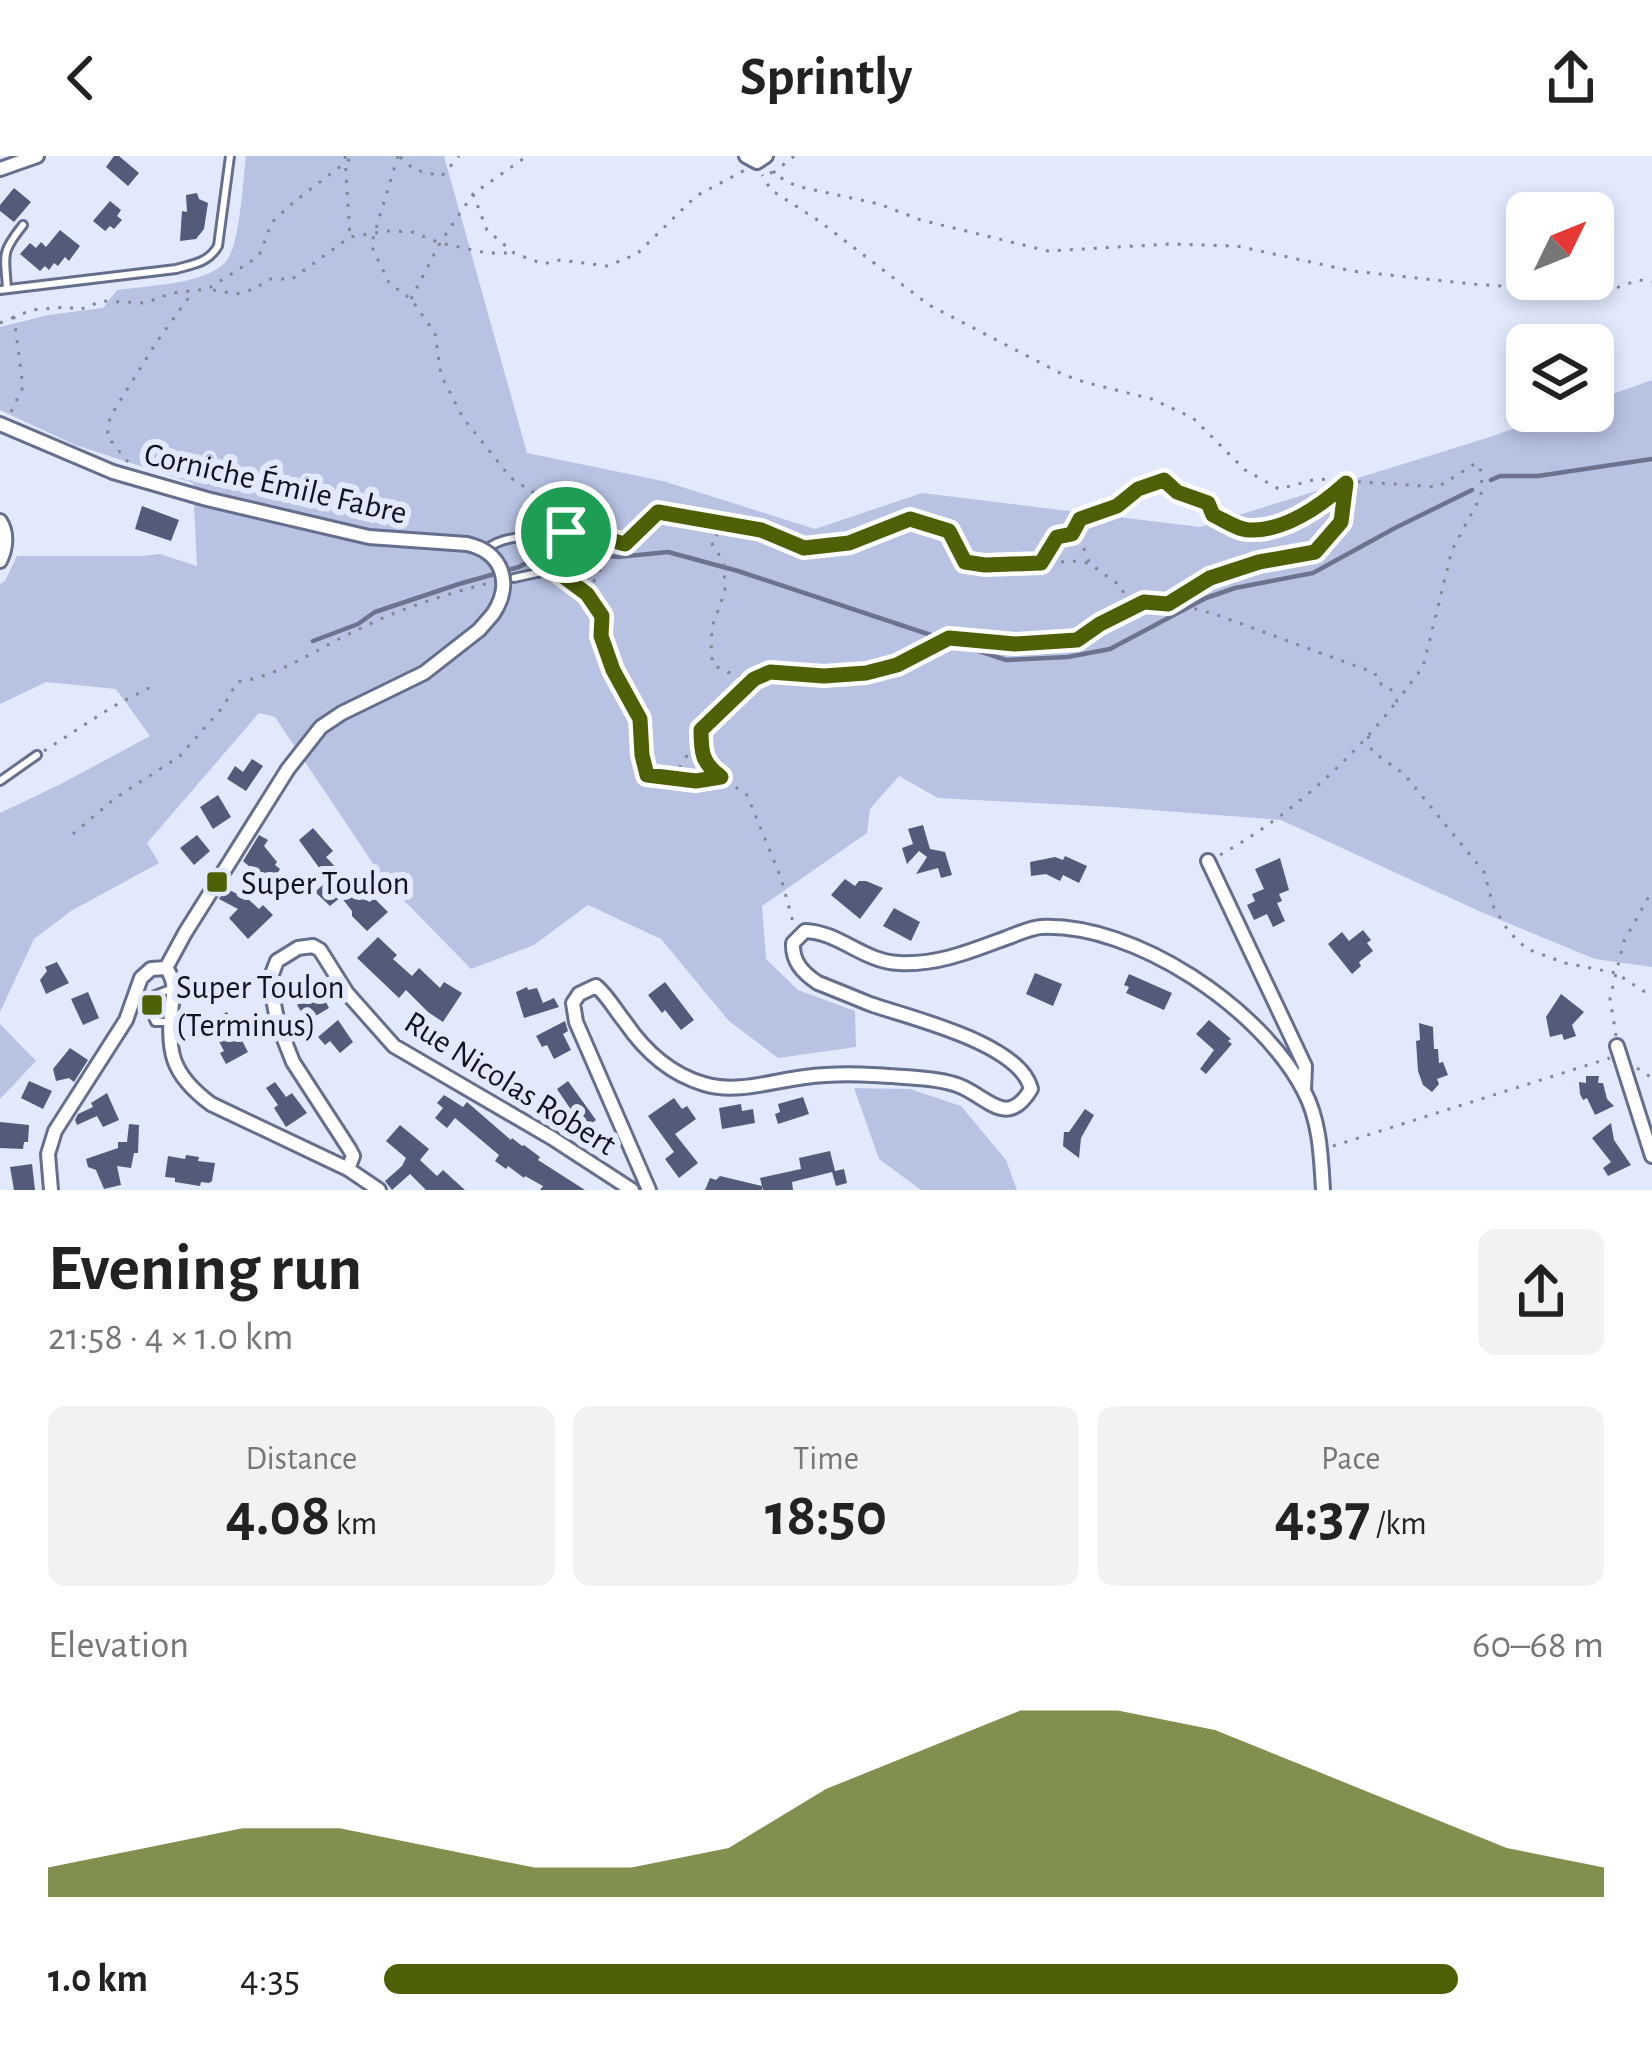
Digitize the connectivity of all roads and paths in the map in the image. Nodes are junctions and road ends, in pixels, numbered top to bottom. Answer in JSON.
{"nodes":[{"id":1,"x":37,"y":156,"type":"edge"},
{"id":2,"x":230,"y":156,"type":"edge"},
{"id":3,"x":354,"y":156,"type":"edge"},
{"id":4,"x":398,"y":156,"type":"edge"},
{"id":5,"x":459,"y":156,"type":"edge"},
{"id":6,"x":527,"y":156,"type":"edge"},
{"id":7,"x":800,"y":156,"type":"edge"},
{"id":8,"x":345,"y":159,"type":"edge"},
{"id":9,"x":756,"y":159,"type":"edge"},
{"id":10,"x":0,"y":169,"type":"edge"},
{"id":11,"x":771,"y":174,"type":"junction"},
{"id":12,"x":473,"y":194,"type":"junction"},
{"id":13,"x":22,"y":225,"type":"dead end"},
{"id":14,"x":377,"y":232,"type":"junction"},
{"id":15,"x":350,"y":237,"type":"junction"},
{"id":16,"x":440,"y":243,"type":"junction"},
{"id":17,"x":514,"y":253,"type":"junction"},
{"id":18,"x":1652,"y":282,"type":"edge"},
{"id":19,"x":208,"y":289,"type":"junction"},
{"id":20,"x":3,"y":290,"type":"edge"},
{"id":21,"x":193,"y":292,"type":"junction"},
{"id":22,"x":411,"y":299,"type":"junction"},
{"id":23,"x":14,"y":317,"type":"junction"},
{"id":24,"x":0,"y":323,"type":"edge"},
{"id":25,"x":4,"y":420,"type":"edge"},
{"id":26,"x":144,"y":481,"type":"junction"},
{"id":27,"x":1346,"y":483,"type":"junction"},
{"id":28,"x":0,"y":521,"type":"edge"},
{"id":29,"x":714,"y":522,"type":"junction"},
{"id":30,"x":566,"y":532,"type":"junction"},
{"id":31,"x":1072,"y":534,"type":"junction"},
{"id":32,"x":602,"y":538,"type":"junction"},
{"id":33,"x":548,"y":542,"type":"junction"},
{"id":34,"x":485,"y":549,"type":"junction"},
{"id":35,"x":0,"y":561,"type":"edge"},
{"id":36,"x":1041,"y":563,"type":"junction"},
{"id":37,"x":1090,"y":564,"type":"junction"},
{"id":38,"x":551,"y":567,"type":"junction"},
{"id":39,"x":514,"y":578,"type":"joint"},
{"id":40,"x":587,"y":594,"type":"junction"},
{"id":41,"x":1168,"y":604,"type":"junction"},
{"id":42,"x":1127,"y":610,"type":"junction"},
{"id":43,"x":754,"y":679,"type":"junction"},
{"id":44,"x":149,"y":688,"type":"dead end"},
{"id":45,"x":1398,"y":700,"type":"junction"},
{"id":46,"x":701,"y":734,"type":"junction"},
{"id":47,"x":1368,"y":736,"type":"junction"},
{"id":48,"x":37,"y":755,"type":"joint"},
{"id":49,"x":721,"y":777,"type":"junction"},
{"id":50,"x":673,"y":778,"type":"junction"},
{"id":51,"x":0,"y":781,"type":"edge"},
{"id":52,"x":73,"y":834,"type":"dead end"},
{"id":53,"x":1208,"y":861,"type":"joint"},
{"id":54,"x":1652,"y":891,"type":"edge"},
{"id":55,"x":799,"y":935,"type":"junction"},
{"id":56,"x":166,"y":968,"type":"junction"},
{"id":57,"x":1616,"y":974,"type":"junction"},
{"id":58,"x":1652,"y":992,"type":"edge"},
{"id":59,"x":1619,"y":1050,"type":"junction"},
{"id":60,"x":1304,"y":1091,"type":"junction"},
{"id":61,"x":1320,"y":1150,"type":"junction"},
{"id":62,"x":1652,"y":1156,"type":"edge"},
{"id":63,"x":348,"y":1169,"type":"junction"},
{"id":64,"x":51,"y":1190,"type":"edge"},
{"id":65,"x":379,"y":1190,"type":"edge"},
{"id":66,"x":632,"y":1190,"type":"edge"},
{"id":67,"x":649,"y":1190,"type":"edge"},
{"id":68,"x":1323,"y":1190,"type":"edge"}],
"edges":[{"from":1,"to":10,"type":"street"},
{"from":2,"to":20,"type":"lane"},
{"from":3,"to":8,"type":"path"},
{"from":4,"to":5,"type":"path"},
{"from":4,"to":14,"type":"path"},
{"from":6,"to":12,"type":"path"},
{"from":7,"to":11,"type":"path"},
{"from":8,"to":15,"type":"path"},
{"from":8,"to":19,"type":"path"},
{"from":9,"to":11,"type":"path"},
{"from":9,"to":17,"type":"path"},
{"from":9,"to":27,"type":"path"},
{"from":11,"to":18,"type":"path"},
{"from":12,"to":16,"type":"path"},
{"from":12,"to":17,"type":"path"},
{"from":13,"to":20,"type":"lane"},
{"from":14,"to":15,"type":"path"},
{"from":14,"to":16,"type":"path"},
{"from":14,"to":22,"type":"path"},
{"from":15,"to":19,"type":"path"},
{"from":16,"to":17,"type":"path"},
{"from":16,"to":22,"type":"path"},
{"from":19,"to":21,"type":"path"},
{"from":21,"to":23,"type":"path"},
{"from":21,"to":26,"type":"path"},
{"from":22,"to":30,"type":"path"},
{"from":23,"to":24,"type":"path"},
{"from":23,"to":25,"type":"path"},
{"from":25,"to":26,"type":"street","name":"Corniche Émile Fabre"},
{"from":26,"to":34,"type":"street","name":"Corniche Émile Fabre","bridge":true},
{"from":27,"to":31,"type":"path"},
{"from":27,"to":41,"type":"path"},
{"from":27,"to":45,"type":"path"},
{"from":28,"to":35,"type":"street"},
{"from":29,"to":32,"type":"path"},
{"from":29,"to":36,"type":"path"},
{"from":29,"to":43,"type":"path"},
{"from":30,"to":32,"type":"path"},
{"from":30,"to":33,"type":"path"},
{"from":31,"to":36,"type":"path"},
{"from":31,"to":37,"type":"path"},
{"from":32,"to":40,"type":"path"},
{"from":33,"to":34,"type":"lane"},
{"from":33,"to":38,"type":"lane"},
{"from":34,"to":56,"type":"street","bridge":true},
{"from":36,"to":37,"type":"path"},
{"from":37,"to":42,"type":"path"},
{"from":38,"to":39,"type":"lane"},
{"from":38,"to":40,"type":"path"},
{"from":39,"to":52,"type":"path"},
{"from":40,"to":50,"type":"path"},
{"from":41,"to":42,"type":"path"},
{"from":41,"to":45,"type":"path"},
{"from":42,"to":43,"type":"path"},
{"from":43,"to":46,"type":"path"},
{"from":44,"to":48,"type":"path"},
{"from":45,"to":47,"type":"path"},
{"from":46,"to":49,"type":"path"},
{"from":46,"to":50,"type":"path"},
{"from":47,"to":53,"type":"path"},
{"from":47,"to":57,"type":"path"},
{"from":48,"to":51,"type":"lane"},
{"from":49,"to":50,"type":"path"},
{"from":49,"to":55,"type":"path"},
{"from":53,"to":60,"type":"street"},
{"from":54,"to":57,"type":"path"},
{"from":55,"to":60,"type":"street"},
{"from":55,"to":67,"type":"street"},
{"from":56,"to":63,"type":"street"},
{"from":56,"to":64,"type":"street"},
{"from":57,"to":58,"type":"path"},
{"from":57,"to":59,"type":"path"},
{"from":59,"to":61,"type":"path"},
{"from":59,"to":62,"type":"street"},
{"from":60,"to":61,"type":"street"},
{"from":61,"to":68,"type":"street"},
{"from":63,"to":65,"type":"street"},
{"from":63,"to":66,"type":"street","name":"Rue Nicolas Robert"}]}
